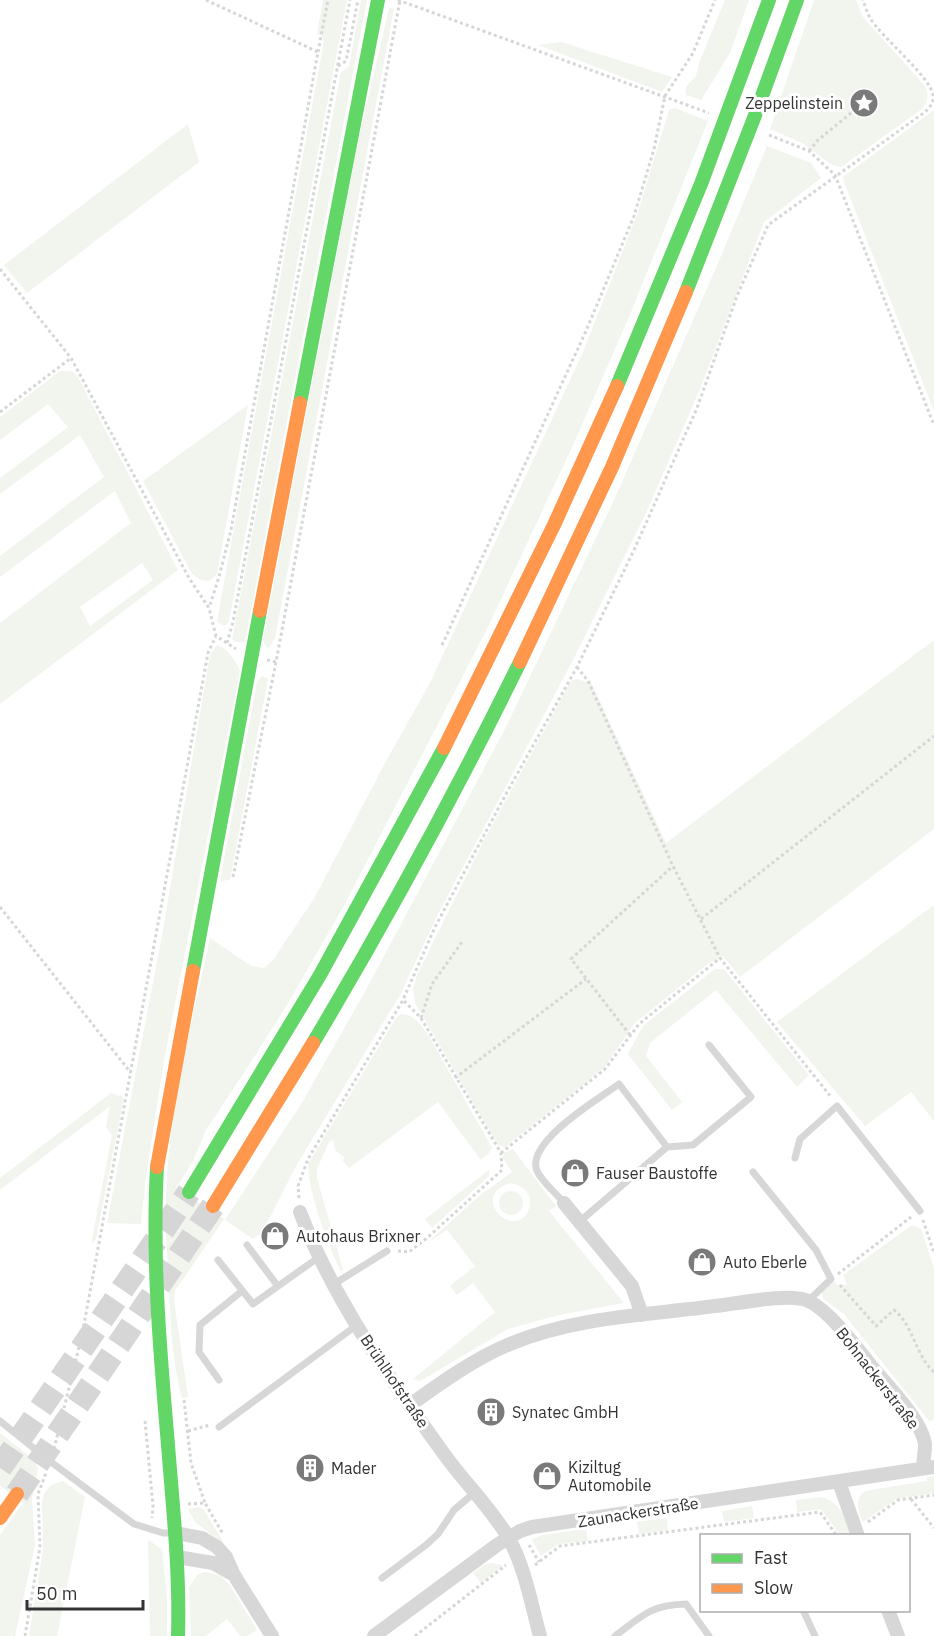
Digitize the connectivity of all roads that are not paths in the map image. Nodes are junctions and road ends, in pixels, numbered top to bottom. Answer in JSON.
{"nodes":[{"id":1,"x":378,"y":0,"type":"edge"},
{"id":2,"x":769,"y":0,"type":"edge"},
{"id":3,"x":797,"y":0,"type":"edge"},
{"id":4,"x":709,"y":1045,"type":"dead end"},
{"id":5,"x":667,"y":1147,"type":"junction"},
{"id":6,"x":795,"y":1158,"type":"dead end"},
{"id":7,"x":753,"y":1172,"type":"dead end"},
{"id":8,"x":189,"y":1192,"type":"tunnel mouth"},
{"id":9,"x":564,"y":1203,"type":"joint"},
{"id":10,"x":213,"y":1206,"type":"tunnel mouth"},
{"id":11,"x":920,"y":1211,"type":"road end"},
{"id":12,"x":300,"y":1212,"type":"road end"},
{"id":13,"x":579,"y":1222,"type":"junction"},
{"id":14,"x":247,"y":1245,"type":"dead end"},
{"id":15,"x":387,"y":1251,"type":"road end"},
{"id":16,"x":319,"y":1257,"type":"junction"},
{"id":17,"x":218,"y":1260,"type":"dead end"},
{"id":18,"x":334,"y":1284,"type":"junction"},
{"id":19,"x":277,"y":1285,"type":"junction"},
{"id":20,"x":242,"y":1291,"type":"junction"},
{"id":21,"x":808,"y":1301,"type":"junction"},
{"id":22,"x":642,"y":1315,"type":"junction"},
{"id":23,"x":357,"y":1324,"type":"junction"},
{"id":24,"x":219,"y":1380,"type":"dead end"},
{"id":25,"x":410,"y":1406,"type":"junction"},
{"id":26,"x":0,"y":1420,"type":"edge"},
{"id":27,"x":219,"y":1427,"type":"road end"},
{"id":28,"x":928,"y":1467,"type":"edge"},
{"id":29,"x":838,"y":1482,"type":"junction"},
{"id":30,"x":474,"y":1493,"type":"junction"},
{"id":31,"x":17,"y":1494,"type":"tunnel mouth"},
{"id":32,"x":0,"y":1518,"type":"edge"},
{"id":33,"x":176,"y":1533,"type":"junction"},
{"id":34,"x":858,"y":1533,"type":"edge"},
{"id":35,"x":508,"y":1538,"type":"junction"},
{"id":36,"x":177,"y":1557,"type":"junction"},
{"id":37,"x":234,"y":1575,"type":"junction"},
{"id":38,"x":382,"y":1578,"type":"dead end"},
{"id":39,"x":803,"y":1612,"type":"edge"},
{"id":40,"x":888,"y":1612,"type":"edge"},
{"id":41,"x":178,"y":1636,"type":"edge"},
{"id":42,"x":272,"y":1636,"type":"edge"},
{"id":43,"x":374,"y":1636,"type":"edge"},
{"id":44,"x":540,"y":1636,"type":"edge"},
{"id":45,"x":615,"y":1636,"type":"edge"},
{"id":46,"x":709,"y":1636,"type":"edge"},
{"id":47,"x":815,"y":1636,"type":"edge"},
{"id":48,"x":898,"y":1636,"type":"edge"}],
"edges":[{"from":1,"to":33,"type":"main road"},
{"from":2,"to":8,"type":"main road"},
{"from":3,"to":10,"type":"main road"},
{"from":4,"to":5,"type":"lane"},
{"from":5,"to":9,"type":"lane"},
{"from":5,"to":13,"type":"lane"},
{"from":6,"to":11,"type":"lane"},
{"from":7,"to":21,"type":"lane"},
{"from":9,"to":13,"type":"street"},
{"from":12,"to":16,"type":"street","name":"Brühlhofstraße"},
{"from":13,"to":22,"type":"street"},
{"from":14,"to":19,"type":"lane"},
{"from":15,"to":18,"type":"lane"},
{"from":16,"to":18,"type":"street","name":"Brühlhofstraße"},
{"from":16,"to":19,"type":"lane"},
{"from":17,"to":20,"type":"lane"},
{"from":18,"to":23,"type":"street","name":"Brühlhofstraße"},
{"from":19,"to":20,"type":"lane"},
{"from":20,"to":24,"type":"lane"},
{"from":21,"to":22,"type":"street"},
{"from":21,"to":28,"type":"street","name":"Bohnackerstraße"},
{"from":22,"to":25,"type":"street"},
{"from":23,"to":25,"type":"street","name":"Brühlhofstraße"},
{"from":23,"to":27,"type":"lane"},
{"from":25,"to":30,"type":"street","name":"Brühlhofstraße"},
{"from":26,"to":33,"type":"lane"},
{"from":28,"to":29,"type":"street","name":"Zaunackerstraße"},
{"from":29,"to":34,"type":"street"},
{"from":29,"to":35,"type":"street","name":"Zaunackerstraße"},
{"from":30,"to":35,"type":"street","name":"Brühlhofstraße"},
{"from":30,"to":38,"type":"lane"},
{"from":31,"to":32,"type":"main road"},
{"from":33,"to":36,"type":"main road"},
{"from":33,"to":37,"type":"street"},
{"from":35,"to":43,"type":"street","name":"Zaunackerstraße"},
{"from":35,"to":44,"type":"street","name":"Brühlhofstraße"},
{"from":36,"to":37,"type":"street"},
{"from":36,"to":41,"type":"main road"},
{"from":37,"to":42,"type":"street"},
{"from":39,"to":47,"type":"lane"},
{"from":40,"to":48,"type":"street"},
{"from":45,"to":46,"type":"lane"}]}
